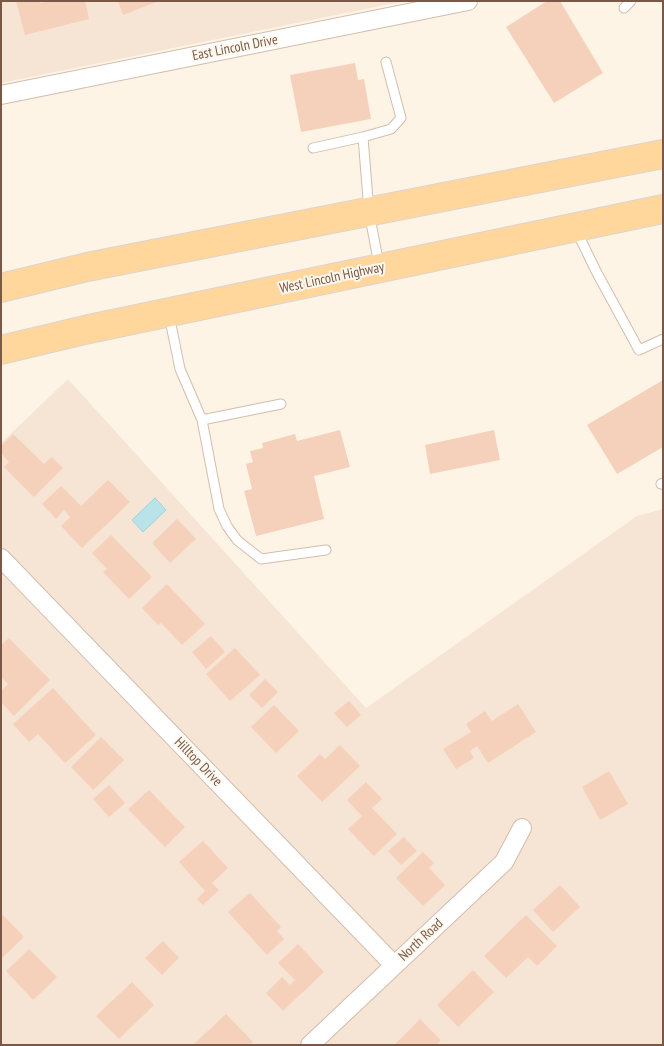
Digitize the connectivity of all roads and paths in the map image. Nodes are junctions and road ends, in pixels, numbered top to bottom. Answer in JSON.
{"nodes":[{"id":1,"x":468,"y":1,"type":"edge"},
{"id":2,"x":631,"y":1,"type":"edge"},
{"id":3,"x":624,"y":8,"type":"dead end"},
{"id":4,"x":386,"y":62,"type":"dead end"},
{"id":5,"x":1,"y":95,"type":"edge"},
{"id":6,"x":363,"y":138,"type":"junction"},
{"id":7,"x":314,"y":148,"type":"dead end"},
{"id":8,"x":663,"y":154,"type":"edge"},
{"id":9,"x":663,"y":209,"type":"edge"},
{"id":10,"x":369,"y":212,"type":"junction"},
{"id":11,"x":575,"y":227,"type":"junction"},
{"id":12,"x":379,"y":268,"type":"junction"},
{"id":13,"x":1,"y":288,"type":"edge"},
{"id":14,"x":168,"y":312,"type":"junction"},
{"id":15,"x":663,"y":339,"type":"edge"},
{"id":16,"x":1,"y":350,"type":"edge"},
{"id":17,"x":281,"y":404,"type":"dead end"},
{"id":18,"x":202,"y":420,"type":"junction"},
{"id":19,"x":326,"y":550,"type":"dead end"},
{"id":20,"x":1,"y":558,"type":"edge"},
{"id":21,"x":522,"y":828,"type":"dead end"},
{"id":22,"x":394,"y":966,"type":"junction"},
{"id":23,"x":310,"y":1045,"type":"edge"}],
"edges":[{"from":1,"to":5,"type":"street","name":"East Lincoln Drive"},
{"from":2,"to":3,"type":"lane"},
{"from":4,"to":6,"type":"lane"},
{"from":6,"to":7,"type":"lane"},
{"from":6,"to":10,"type":"lane"},
{"from":8,"to":10,"type":"main road"},
{"from":9,"to":11,"type":"main road","name":"West Lincoln Highway"},
{"from":10,"to":12,"type":"lane"},
{"from":10,"to":13,"type":"main road"},
{"from":11,"to":12,"type":"main road","name":"West Lincoln Highway"},
{"from":11,"to":15,"type":"lane"},
{"from":12,"to":14,"type":"main road","name":"West Lincoln Highway"},
{"from":14,"to":16,"type":"main road","name":"West Lincoln Highway"},
{"from":14,"to":18,"type":"lane"},
{"from":17,"to":18,"type":"lane"},
{"from":18,"to":19,"type":"lane"},
{"from":20,"to":22,"type":"street","name":"Hilltop Drive"},
{"from":21,"to":22,"type":"street","name":"North Road"},
{"from":22,"to":23,"type":"street","name":"North Road"}]}
